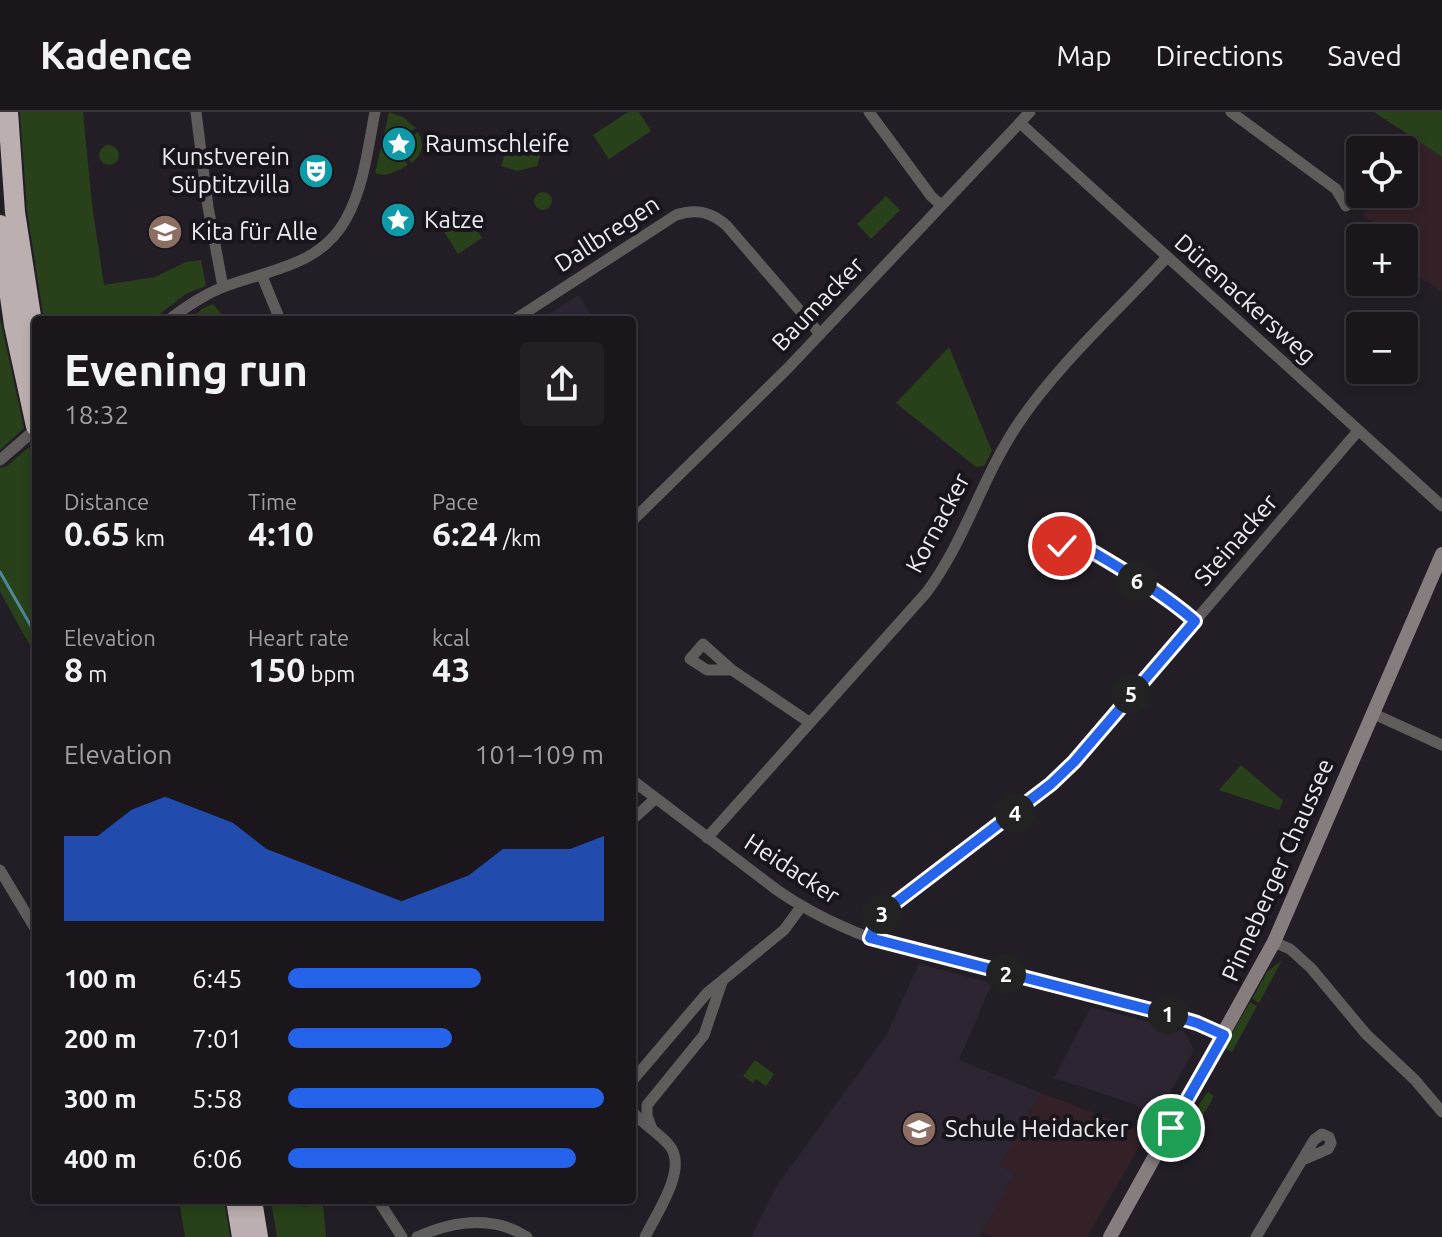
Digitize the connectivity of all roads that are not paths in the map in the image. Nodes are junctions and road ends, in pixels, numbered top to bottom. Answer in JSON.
{"nodes":[{"id":1,"x":8,"y":112,"type":"edge"},
{"id":2,"x":196,"y":112,"type":"edge"},
{"id":3,"x":375,"y":112,"type":"edge"},
{"id":4,"x":869,"y":112,"type":"edge"},
{"id":5,"x":1030,"y":112,"type":"edge"},
{"id":6,"x":1231,"y":112,"type":"edge"},
{"id":7,"x":1020,"y":123,"type":"junction"},
{"id":8,"x":941,"y":205,"type":"junction"},
{"id":9,"x":1346,"y":206,"type":"dead end"},
{"id":10,"x":0,"y":225,"type":"edge"},
{"id":11,"x":1167,"y":257,"type":"junction"},
{"id":12,"x":262,"y":276,"type":"junction"},
{"id":13,"x":223,"y":287,"type":"junction"},
{"id":14,"x":173,"y":316,"type":"edge"},
{"id":15,"x":278,"y":316,"type":"edge"},
{"id":16,"x":520,"y":316,"type":"edge"},
{"id":17,"x":32,"y":323,"type":"edge"},
{"id":18,"x":820,"y":334,"type":"junction"},
{"id":19,"x":32,"y":409,"type":"edge"},
{"id":20,"x":1358,"y":431,"type":"junction"},
{"id":21,"x":32,"y":432,"type":"edge"},
{"id":22,"x":0,"y":460,"type":"edge"},
{"id":23,"x":1442,"y":506,"type":"edge"},
{"id":24,"x":636,"y":517,"type":"edge"},
{"id":25,"x":1089,"y":550,"type":"dead end"},
{"id":26,"x":1442,"y":554,"type":"edge"},
{"id":27,"x":1195,"y":621,"type":"junction"},
{"id":28,"x":732,"y":670,"type":"dead end"},
{"id":29,"x":1372,"y":713,"type":"junction"},
{"id":30,"x":809,"y":722,"type":"junction"},
{"id":31,"x":1442,"y":745,"type":"edge"},
{"id":32,"x":636,"y":783,"type":"edge"},
{"id":33,"x":655,"y":799,"type":"junction"},
{"id":34,"x":636,"y":816,"type":"edge"},
{"id":35,"x":707,"y":838,"type":"junction"},
{"id":36,"x":0,"y":870,"type":"edge"},
{"id":37,"x":801,"y":907,"type":"junction"},
{"id":38,"x":32,"y":923,"type":"edge"},
{"id":39,"x":870,"y":938,"type":"junction"},
{"id":40,"x":1274,"y":942,"type":"junction"},
{"id":41,"x":722,"y":982,"type":"junction"},
{"id":42,"x":1224,"y":1035,"type":"junction"},
{"id":43,"x":636,"y":1076,"type":"edge"},
{"id":44,"x":1442,"y":1112,"type":"edge"},
{"id":45,"x":636,"y":1115,"type":"edge"},
{"id":46,"x":652,"y":1129,"type":"junction"},
{"id":47,"x":1305,"y":1159,"type":"dead end"},
{"id":48,"x":237,"y":1204,"type":"edge"},
{"id":49,"x":253,"y":1204,"type":"edge"},
{"id":50,"x":381,"y":1204,"type":"edge"},
{"id":51,"x":242,"y":1237,"type":"edge"},
{"id":52,"x":258,"y":1237,"type":"edge"},
{"id":53,"x":402,"y":1237,"type":"edge"},
{"id":54,"x":417,"y":1237,"type":"edge"},
{"id":55,"x":527,"y":1237,"type":"edge"},
{"id":56,"x":645,"y":1237,"type":"edge"},
{"id":57,"x":1110,"y":1237,"type":"edge"},
{"id":58,"x":1256,"y":1237,"type":"edge"}],
"edges":[{"from":1,"to":17,"type":"highway"},
{"from":2,"to":13,"type":"street"},
{"from":3,"to":12,"type":"street"},
{"from":4,"to":8,"type":"street"},
{"from":5,"to":7,"type":"street","name":"Baumacker"},
{"from":6,"to":9,"type":"street"},
{"from":7,"to":8,"type":"street","name":"Baumacker"},
{"from":7,"to":11,"type":"street","name":"Dürenackersweg"},
{"from":8,"to":18,"type":"street","name":"Baumacker"},
{"from":10,"to":19,"type":"highway"},
{"from":11,"to":20,"type":"street","name":"Dürenackersweg"},
{"from":11,"to":30,"type":"street","name":"Kornacker"},
{"from":12,"to":13,"type":"street"},
{"from":12,"to":15,"type":"street"},
{"from":13,"to":14,"type":"street"},
{"from":16,"to":18,"type":"street","name":"Dallbregen"},
{"from":18,"to":24,"type":"street","name":"Baumacker"},
{"from":20,"to":23,"type":"street","name":"Dürenackersweg"},
{"from":20,"to":27,"type":"street","name":"Steinacker"},
{"from":21,"to":22,"type":"street"},
{"from":25,"to":27,"type":"street"},
{"from":26,"to":29,"type":"main road","name":"Pinneberger Chaussee"},
{"from":27,"to":39,"type":"street","name":"Steinacker"},
{"from":28,"to":30,"type":"street"},
{"from":29,"to":31,"type":"street"},
{"from":29,"to":40,"type":"main road","name":"Pinneberger Chaussee"},
{"from":30,"to":35,"type":"street","name":"Kornacker"},
{"from":32,"to":33,"type":"street","name":"Heidacker"},
{"from":33,"to":34,"type":"street"},
{"from":33,"to":35,"type":"street","name":"Heidacker"},
{"from":35,"to":37,"type":"street","name":"Heidacker"},
{"from":36,"to":38,"type":"street"},
{"from":37,"to":39,"type":"street","name":"Heidacker"},
{"from":37,"to":41,"type":"street"},
{"from":39,"to":42,"type":"street","name":"Heidacker"},
{"from":40,"to":42,"type":"main road","name":"Pinneberger Chaussee"},
{"from":40,"to":44,"type":"street"},
{"from":41,"to":43,"type":"street"},
{"from":41,"to":46,"type":"street"},
{"from":42,"to":57,"type":"main road","name":"Pinneberger Chaussee"},
{"from":45,"to":46,"type":"street"},
{"from":46,"to":56,"type":"street"},
{"from":47,"to":58,"type":"street"},
{"from":48,"to":51,"type":"highway"},
{"from":49,"to":52,"type":"highway"},
{"from":50,"to":53,"type":"street"},
{"from":54,"to":55,"type":"street"}]}
